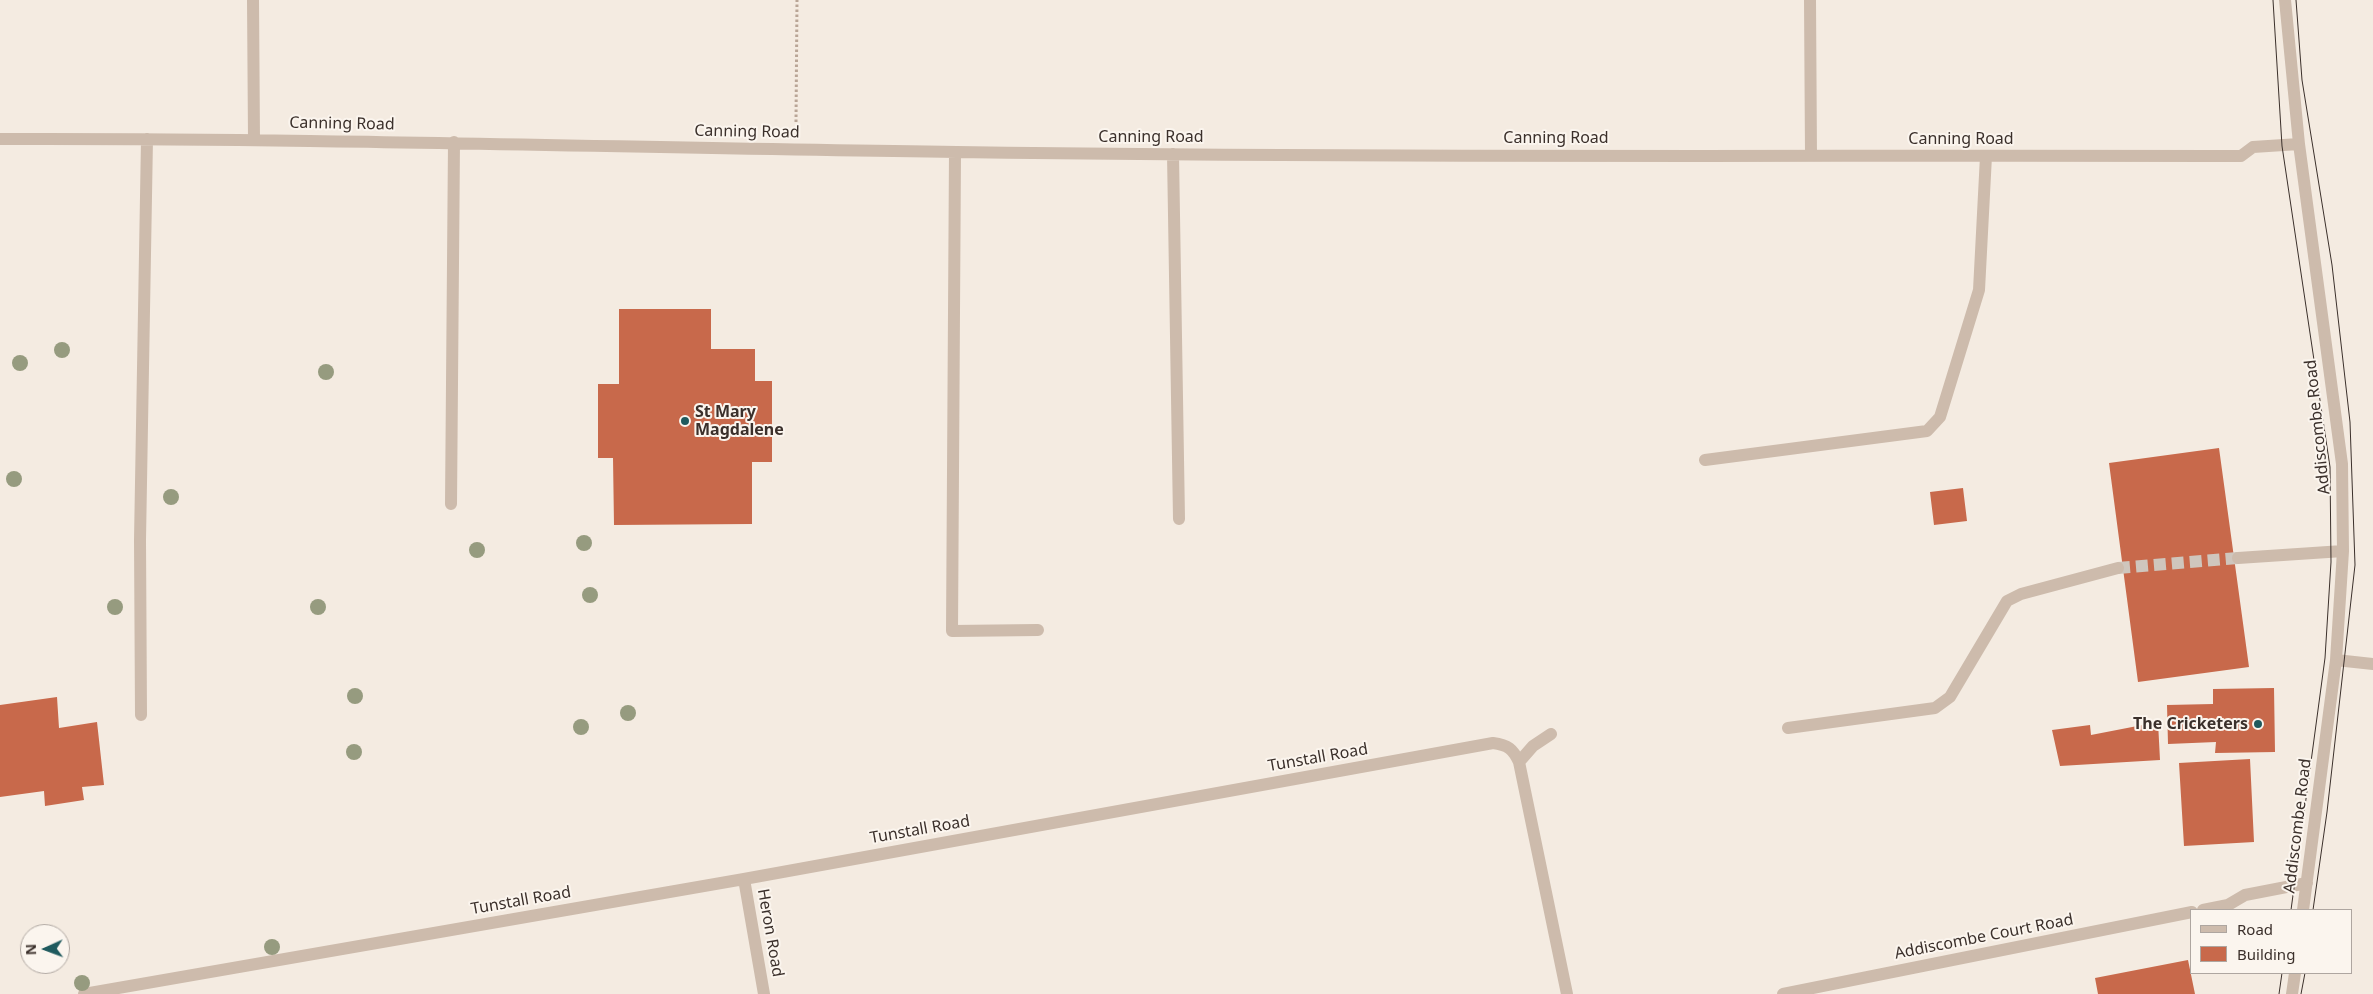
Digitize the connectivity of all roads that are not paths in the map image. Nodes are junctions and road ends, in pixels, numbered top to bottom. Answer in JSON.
{"nodes":[{"id":1,"x":253,"y":0,"type":"edge"},
{"id":2,"x":1810,"y":0,"type":"edge"},
{"id":3,"x":2285,"y":0,"type":"edge"},
{"id":4,"x":0,"y":138,"type":"edge"},
{"id":5,"x":147,"y":139,"type":"junction"},
{"id":6,"x":254,"y":139,"type":"junction"},
{"id":7,"x":454,"y":142,"type":"junction"},
{"id":8,"x":2299,"y":144,"type":"junction"},
{"id":9,"x":954,"y":152,"type":"junction"},
{"id":10,"x":1173,"y":154,"type":"junction"},
{"id":11,"x":1810,"y":155,"type":"junction"},
{"id":12,"x":1986,"y":156,"type":"junction"},
{"id":13,"x":1705,"y":460,"type":"dead end"},
{"id":14,"x":451,"y":504,"type":"dead end"},
{"id":15,"x":1179,"y":519,"type":"dead end"},
{"id":16,"x":2343,"y":551,"type":"junction"},
{"id":17,"x":2238,"y":558,"type":"tunnel mouth"},
{"id":18,"x":2118,"y":568,"type":"tunnel mouth"},
{"id":19,"x":1038,"y":630,"type":"dead end"},
{"id":20,"x":2336,"y":660,"type":"junction"},
{"id":21,"x":2373,"y":664,"type":"edge"},
{"id":22,"x":141,"y":715,"type":"dead end"},
{"id":23,"x":1788,"y":728,"type":"dead end"},
{"id":24,"x":1551,"y":734,"type":"dead end"},
{"id":25,"x":1519,"y":762,"type":"junction"},
{"id":26,"x":744,"y":879,"type":"junction"},
{"id":27,"x":2307,"y":883,"type":"junction"},
{"id":28,"x":2208,"y":909,"type":"edge"},
{"id":29,"x":2303,"y":909,"type":"edge"},
{"id":30,"x":2190,"y":912,"type":"edge"},
{"id":31,"x":2295,"y":974,"type":"edge"},
{"id":32,"x":84,"y":994,"type":"edge"},
{"id":33,"x":764,"y":994,"type":"edge"},
{"id":34,"x":1566,"y":994,"type":"edge"},
{"id":35,"x":1783,"y":994,"type":"edge"},
{"id":36,"x":2292,"y":994,"type":"edge"}],
"edges":[{"from":1,"to":6,"type":"street"},
{"from":2,"to":11,"type":"street"},
{"from":3,"to":8,"type":"street","name":"Addiscombe Road"},
{"from":4,"to":5,"type":"street","name":"Canning Road"},
{"from":5,"to":6,"type":"street","name":"Canning Road"},
{"from":5,"to":22,"type":"street"},
{"from":6,"to":7,"type":"street","name":"Canning Road"},
{"from":7,"to":9,"type":"street","name":"Canning Road"},
{"from":7,"to":14,"type":"street"},
{"from":8,"to":12,"type":"street","name":"Canning Road"},
{"from":8,"to":16,"type":"street","name":"Addiscombe Road"},
{"from":9,"to":10,"type":"street","name":"Canning Road"},
{"from":9,"to":19,"type":"street"},
{"from":10,"to":11,"type":"street","name":"Canning Road"},
{"from":10,"to":15,"type":"street"},
{"from":11,"to":12,"type":"street","name":"Canning Road"},
{"from":12,"to":13,"type":"street"},
{"from":16,"to":17,"type":"street"},
{"from":16,"to":20,"type":"street","name":"Addiscombe Road"},
{"from":18,"to":23,"type":"street"},
{"from":20,"to":21,"type":"street"},
{"from":20,"to":27,"type":"street","name":"Addiscombe Road"},
{"from":24,"to":25,"type":"street"},
{"from":25,"to":26,"type":"street","name":"Tunstall Road"},
{"from":25,"to":34,"type":"street"},
{"from":26,"to":32,"type":"street","name":"Tunstall Road"},
{"from":26,"to":33,"type":"street","name":"Heron Road"},
{"from":27,"to":28,"type":"street"},
{"from":27,"to":29,"type":"street","name":"Addiscombe Road"},
{"from":30,"to":35,"type":"street","name":"Addiscombe Court Road"},
{"from":31,"to":36,"type":"street"}]}
